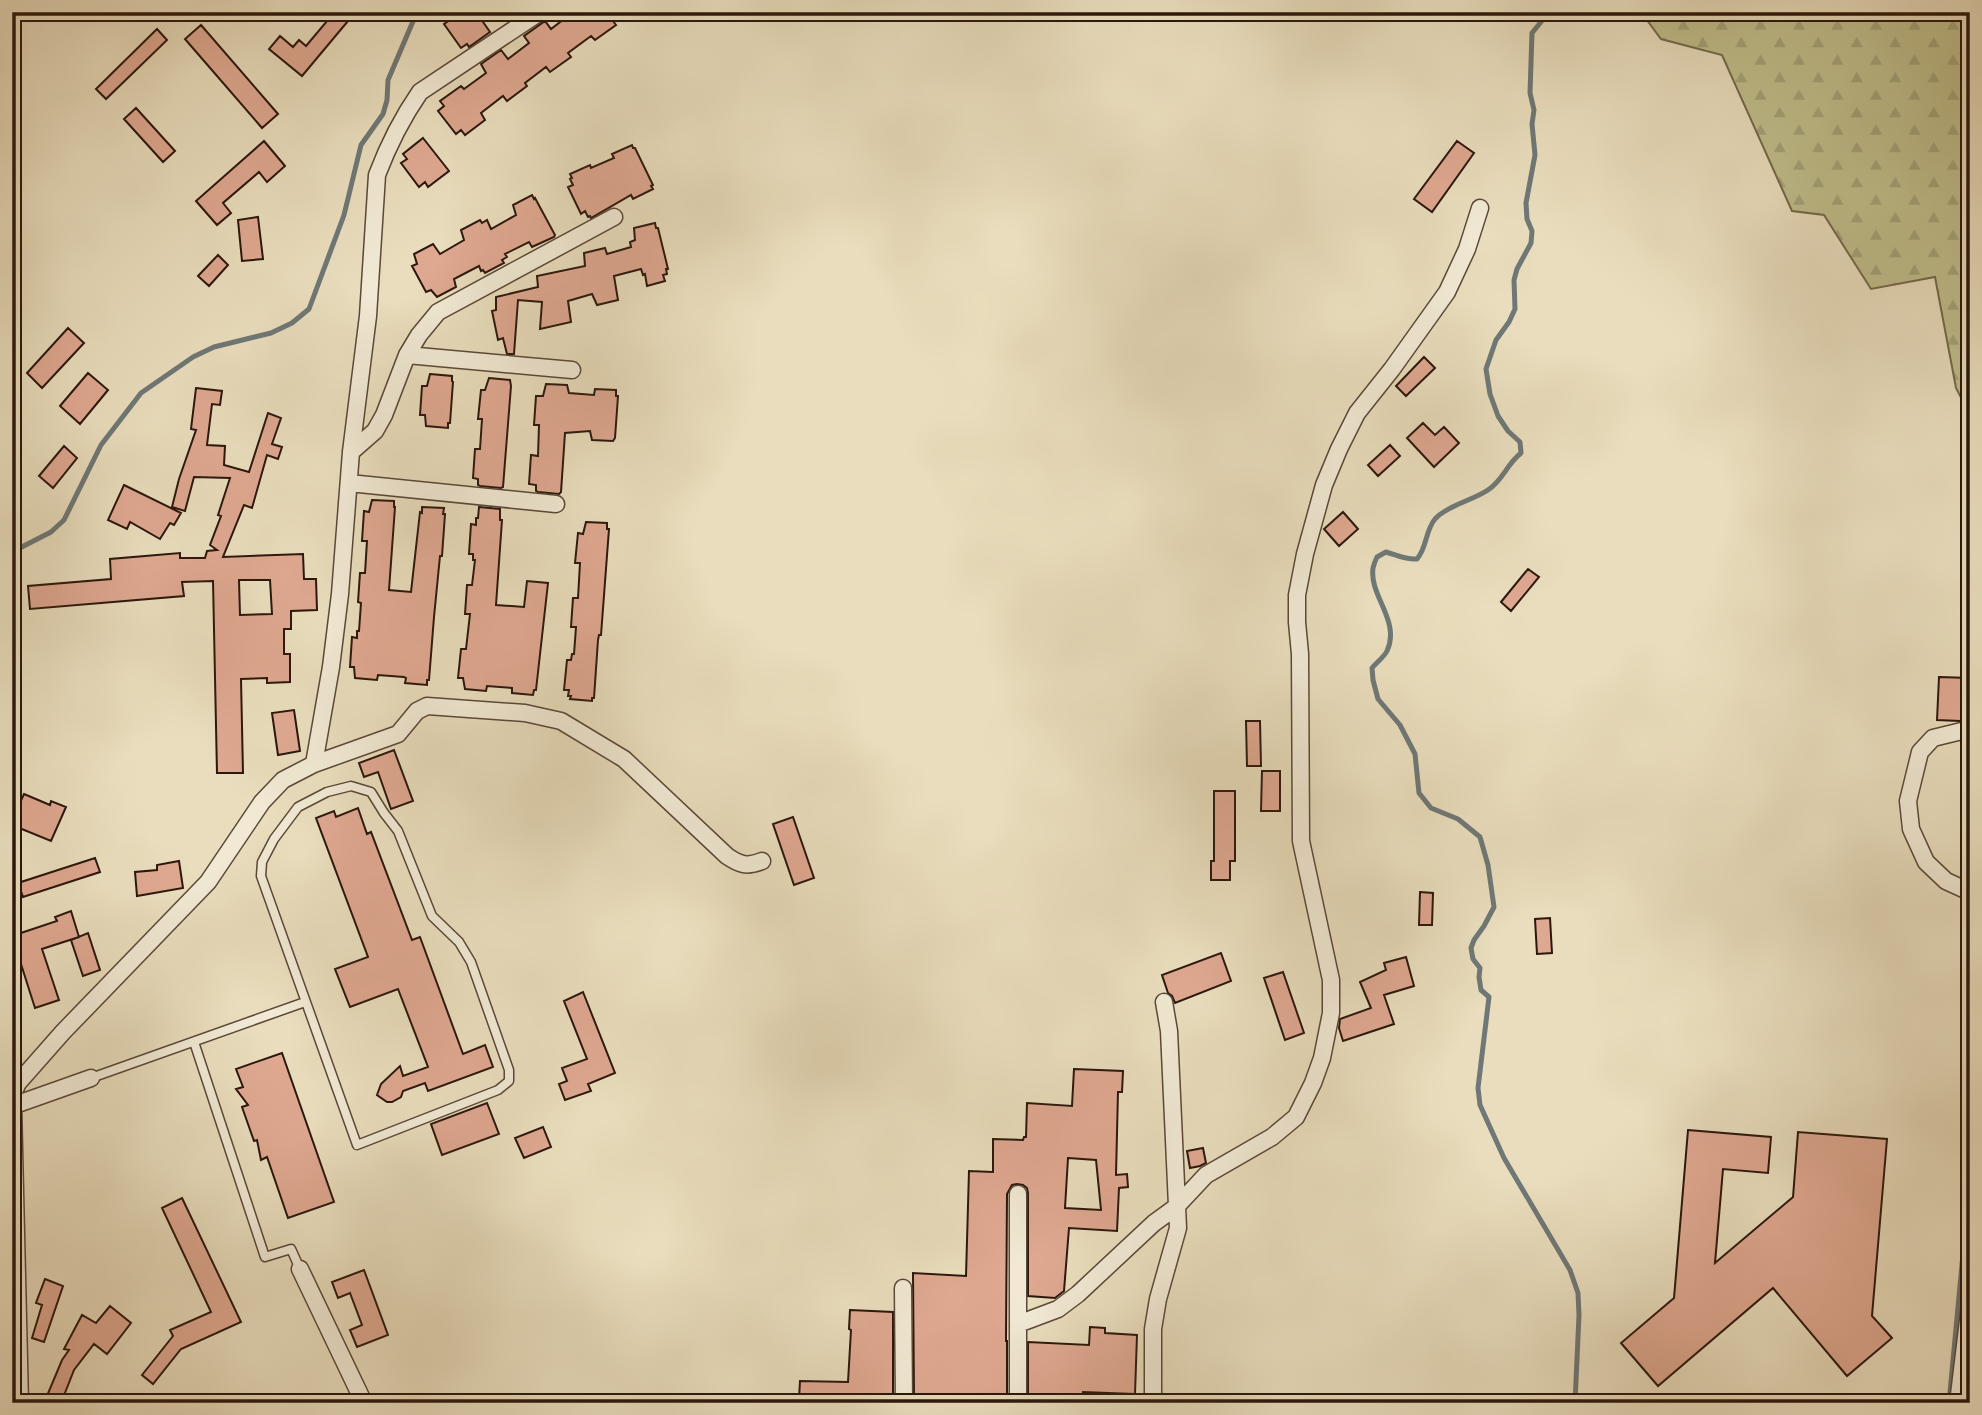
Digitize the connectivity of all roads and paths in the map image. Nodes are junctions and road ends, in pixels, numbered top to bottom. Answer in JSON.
{"nodes":[{"id":1,"x":540,"y":12,"type":"edge"},
{"id":2,"x":1480,"y":208,"type":"dead end"},
{"id":3,"x":614,"y":217,"type":"dead end"},
{"id":4,"x":407,"y":355,"type":"junction"},
{"id":5,"x":572,"y":370,"type":"dead end"},
{"id":6,"x":351,"y":452,"type":"junction"},
{"id":7,"x":349,"y":484,"type":"junction"},
{"id":8,"x":555,"y":505,"type":"dead end"},
{"id":9,"x":1970,"y":729,"type":"edge"},
{"id":10,"x":314,"y":764,"type":"junction"},
{"id":11,"x":762,"y":861,"type":"dead end"},
{"id":12,"x":1970,"y":892,"type":"edge"},
{"id":13,"x":305,"y":1002,"type":"junction"},
{"id":14,"x":1164,"y":1002,"type":"dead end"},
{"id":15,"x":194,"y":1042,"type":"junction"},
{"id":16,"x":91,"y":1078,"type":"joint"},
{"id":17,"x":13,"y":1103,"type":"edge"},
{"id":18,"x":1018,"y":1194,"type":"dead end"},
{"id":19,"x":1176,"y":1207,"type":"junction"},
{"id":20,"x":300,"y":1269,"type":"joint"},
{"id":21,"x":903,"y":1288,"type":"dead end"},
{"id":22,"x":1970,"y":1304,"type":"edge"},
{"id":23,"x":1018,"y":1324,"type":"junction"},
{"id":24,"x":20,"y":1403,"type":"edge"},
{"id":25,"x":363,"y":1403,"type":"edge"},
{"id":26,"x":904,"y":1403,"type":"edge"},
{"id":27,"x":1018,"y":1403,"type":"edge"},
{"id":28,"x":1153,"y":1403,"type":"edge"},
{"id":29,"x":1958,"y":1403,"type":"edge"}],
"edges":[{"from":1,"to":6,"type":"street"},
{"from":2,"to":19,"type":"street"},
{"from":3,"to":4,"type":"street"},
{"from":4,"to":5,"type":"street"},
{"from":4,"to":6,"type":"street"},
{"from":6,"to":7,"type":"street"},
{"from":7,"to":8,"type":"street"},
{"from":7,"to":10,"type":"street"},
{"from":9,"to":12,"type":"street"},
{"from":10,"to":11,"type":"street"},
{"from":10,"to":17,"type":"street"},
{"from":13,"to":13,"type":"lane"},
{"from":13,"to":15,"type":"lane"},
{"from":14,"to":19,"type":"street"},
{"from":15,"to":16,"type":"lane"},
{"from":15,"to":20,"type":"lane"},
{"from":16,"to":17,"type":"street"},
{"from":17,"to":24,"type":"street"},
{"from":18,"to":23,"type":"street"},
{"from":19,"to":23,"type":"street"},
{"from":19,"to":28,"type":"street"},
{"from":20,"to":25,"type":"street"},
{"from":21,"to":26,"type":"street"},
{"from":22,"to":29,"type":"street"},
{"from":23,"to":27,"type":"street"}]}
